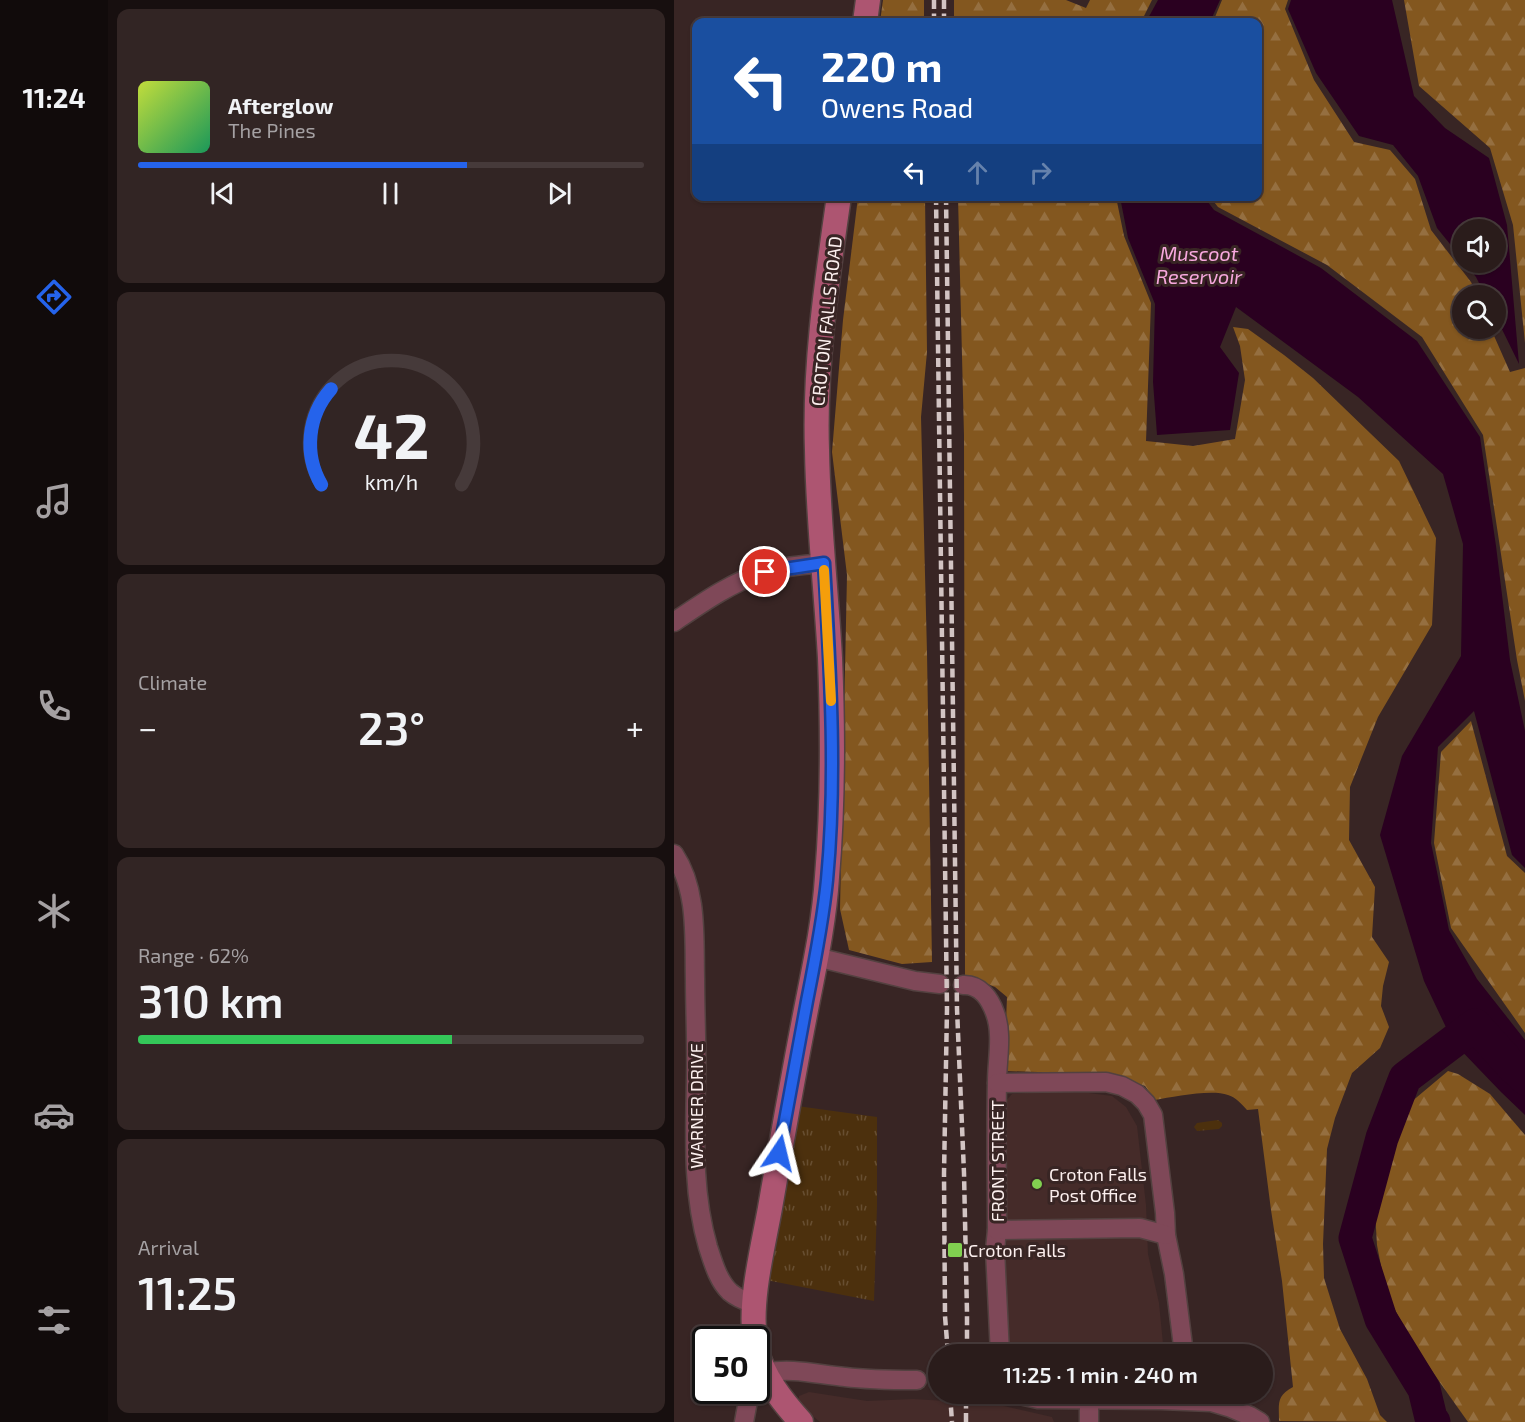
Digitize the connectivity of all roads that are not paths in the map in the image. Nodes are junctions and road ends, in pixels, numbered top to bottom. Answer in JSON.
{"nodes":[{"id":1,"x":868,"y":0,"type":"edge"},
{"id":2,"x":866,"y":18,"type":"edge"},
{"id":3,"x":838,"y":201,"type":"edge"},
{"id":4,"x":824,"y":563,"type":"junction"},
{"id":5,"x":674,"y":622,"type":"edge"},
{"id":6,"x":674,"y":854,"type":"edge"},
{"id":7,"x":816,"y":957,"type":"junction"},
{"id":8,"x":940,"y":984,"type":"dead end"},
{"id":9,"x":963,"y":985,"type":"dead end"},
{"id":10,"x":997,"y":1083,"type":"junction"},
{"id":11,"x":997,"y":1230,"type":"junction"},
{"id":12,"x":1166,"y":1235,"type":"junction"},
{"id":13,"x":754,"y":1304,"type":"junction"},
{"id":14,"x":753,"y":1326,"type":"edge"},
{"id":15,"x":1000,"y":1344,"type":"edge"},
{"id":16,"x":1183,"y":1344,"type":"edge"},
{"id":17,"x":770,"y":1368,"type":"edge"},
{"id":18,"x":917,"y":1380,"type":"dead end"},
{"id":19,"x":770,"y":1383,"type":"edge"},
{"id":20,"x":748,"y":1404,"type":"edge"},
{"id":21,"x":1089,"y":1404,"type":"edge"},
{"id":22,"x":1218,"y":1404,"type":"edge"},
{"id":23,"x":744,"y":1422,"type":"edge"},
{"id":24,"x":801,"y":1422,"type":"edge"},
{"id":25,"x":1089,"y":1422,"type":"edge"},
{"id":26,"x":1260,"y":1422,"type":"edge"}],
"edges":[{"from":1,"to":2,"type":"main road"},
{"from":3,"to":4,"type":"main road","name":"CROTON FALLS ROAD"},
{"from":4,"to":5,"type":"street"},
{"from":4,"to":7,"type":"main road","name":"CROTON FALLS ROAD"},
{"from":6,"to":13,"type":"street","name":"WARNER DRIVE"},
{"from":7,"to":8,"type":"street"},
{"from":7,"to":13,"type":"main road","name":"CROTON FALLS ROAD"},
{"from":9,"to":10,"type":"street","name":"FRONT STREET"},
{"from":10,"to":11,"type":"street","name":"FRONT STREET"},
{"from":10,"to":12,"type":"street"},
{"from":11,"to":12,"type":"street"},
{"from":11,"to":15,"type":"street","name":"FRONT STREET"},
{"from":12,"to":16,"type":"street"},
{"from":13,"to":14,"type":"main road"},
{"from":17,"to":18,"type":"street"},
{"from":19,"to":24,"type":"main road"},
{"from":20,"to":23,"type":"street"},
{"from":21,"to":25,"type":"street"},
{"from":22,"to":26,"type":"street"}]}
